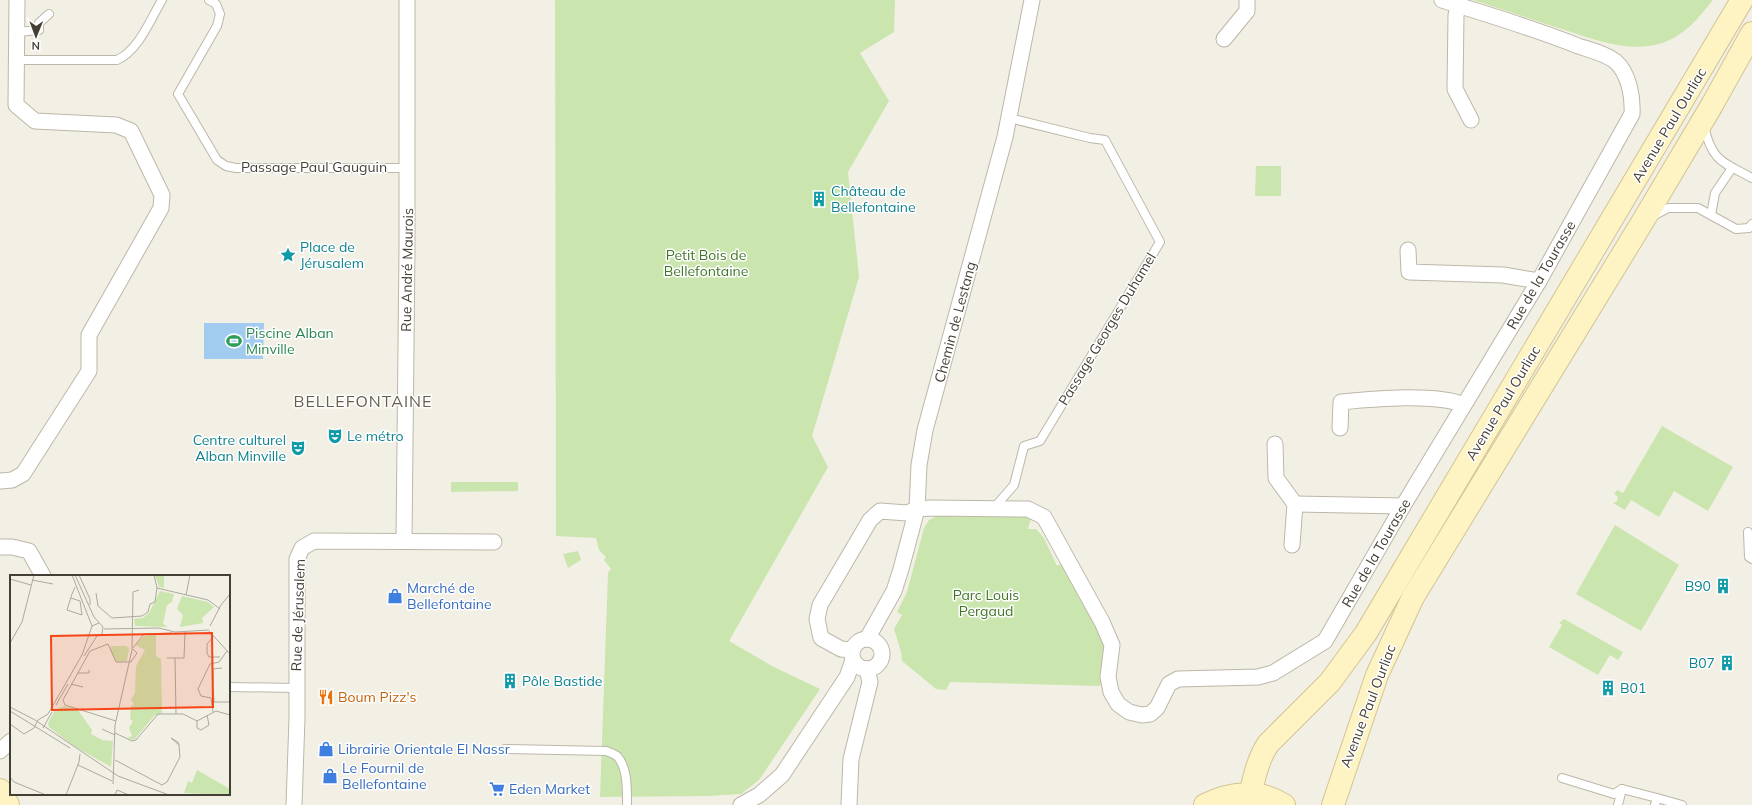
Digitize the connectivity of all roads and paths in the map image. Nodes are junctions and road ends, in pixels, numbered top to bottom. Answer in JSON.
{"nodes":[{"id":1,"x":18,"y":0,"type":"edge"},
{"id":2,"x":162,"y":0,"type":"edge"},
{"id":3,"x":208,"y":0,"type":"edge"},
{"id":4,"x":406,"y":0,"type":"edge"},
{"id":5,"x":1032,"y":0,"type":"edge"},
{"id":6,"x":1247,"y":0,"type":"edge"},
{"id":7,"x":1442,"y":0,"type":"edge"},
{"id":8,"x":1742,"y":0,"type":"edge"},
{"id":9,"x":1459,"y":5,"type":"junction"},
{"id":10,"x":49,"y":14,"type":"dead end"},
{"id":11,"x":17,"y":32,"type":"junction"},
{"id":12,"x":1752,"y":33,"type":"edge"},
{"id":13,"x":1224,"y":39,"type":"dead end"},
{"id":14,"x":17,"y":60,"type":"junction"},
{"id":15,"x":1009,"y":118,"type":"junction"},
{"id":16,"x":1471,"y":120,"type":"dead end"},
{"id":17,"x":1703,"y":121,"type":"junction"},
{"id":18,"x":407,"y":168,"type":"junction"},
{"id":19,"x":1732,"y":168,"type":"junction"},
{"id":20,"x":1752,"y":178,"type":"edge"},
{"id":21,"x":1711,"y":215,"type":"junction"},
{"id":22,"x":1643,"y":221,"type":"junction"},
{"id":23,"x":1752,"y":224,"type":"edge"},
{"id":24,"x":1408,"y":250,"type":"dead end"},
{"id":25,"x":1539,"y":281,"type":"junction"},
{"id":26,"x":1464,"y":405,"type":"junction"},
{"id":27,"x":1340,"y":428,"type":"dead end"},
{"id":28,"x":1275,"y":444,"type":"dead end"},
{"id":29,"x":0,"y":482,"type":"edge"},
{"id":30,"x":1295,"y":504,"type":"junction"},
{"id":31,"x":1403,"y":506,"type":"junction"},
{"id":32,"x":917,"y":509,"type":"junction"},
{"id":33,"x":993,"y":509,"type":"junction"},
{"id":34,"x":1748,"y":532,"type":"dead end"},
{"id":35,"x":404,"y":541,"type":"junction"},
{"id":36,"x":494,"y":542,"type":"dead end"},
{"id":37,"x":1292,"y":544,"type":"dead end"},
{"id":38,"x":0,"y":547,"type":"edge"},
{"id":39,"x":1752,"y":559,"type":"edge"},
{"id":40,"x":42,"y":575,"type":"edge"},
{"id":41,"x":868,"y":639,"type":"junction"},
{"id":42,"x":853,"y":655,"type":"junction"},
{"id":43,"x":867,"y":669,"type":"junction"},
{"id":44,"x":230,"y":687,"type":"edge"},
{"id":45,"x":296,"y":688,"type":"junction"},
{"id":46,"x":10,"y":742,"type":"edge"},
{"id":47,"x":505,"y":749,"type":"dead end"},
{"id":48,"x":0,"y":751,"type":"edge"},
{"id":49,"x":1562,"y":778,"type":"dead end"},
{"id":50,"x":1622,"y":789,"type":"junction"},
{"id":51,"x":0,"y":790,"type":"edge"},
{"id":52,"x":1251,"y":793,"type":"junction"},
{"id":53,"x":1656,"y":801,"type":"edge"},
{"id":54,"x":8,"y":805,"type":"edge"},
{"id":55,"x":294,"y":805,"type":"edge"},
{"id":56,"x":627,"y":805,"type":"edge"},
{"id":57,"x":741,"y":805,"type":"edge"},
{"id":58,"x":848,"y":805,"type":"edge"},
{"id":59,"x":1205,"y":805,"type":"edge"},
{"id":60,"x":1284,"y":805,"type":"edge"},
{"id":61,"x":1333,"y":805,"type":"edge"},
{"id":62,"x":1618,"y":805,"type":"edge"},
{"id":63,"x":1682,"y":805,"type":"edge"}],
"edges":[{"from":1,"to":11,"type":"street"},
{"from":2,"to":14,"type":"lane"},
{"from":3,"to":18,"type":"lane","name":"Passage Paul Gauguin"},
{"from":4,"to":18,"type":"street","name":"Rue André Maurois"},
{"from":5,"to":15,"type":"street","name":"Chemin de Lestang"},
{"from":6,"to":13,"type":"street"},
{"from":7,"to":9,"type":"street","name":"Rue de la Tourasse"},
{"from":8,"to":52,"type":"main road","name":"Avenue Paul Ourliac"},
{"from":9,"to":16,"type":"street"},
{"from":9,"to":25,"type":"street","name":"Rue de la Tourasse"},
{"from":10,"to":11,"type":"lane"},
{"from":11,"to":14,"type":"street"},
{"from":12,"to":17,"type":"main road","name":"Avenue Paul Ourliac"},
{"from":14,"to":29,"type":"street"},
{"from":15,"to":32,"type":"street","name":"Chemin de Lestang"},
{"from":15,"to":33,"type":"lane","name":"Passage Georges Duhamel"},
{"from":17,"to":19,"type":"lane"},
{"from":17,"to":22,"type":"main road","name":"Avenue Paul Ourliac"},
{"from":18,"to":35,"type":"street","name":"Rue André Maurois"},
{"from":19,"to":20,"type":"lane"},
{"from":19,"to":21,"type":"lane"},
{"from":21,"to":22,"type":"lane"},
{"from":21,"to":23,"type":"lane"},
{"from":22,"to":61,"type":"main road","name":"Avenue Paul Ourliac"},
{"from":24,"to":25,"type":"street"},
{"from":25,"to":26,"type":"street","name":"Rue de la Tourasse"},
{"from":26,"to":27,"type":"street"},
{"from":26,"to":31,"type":"street","name":"Rue de la Tourasse"},
{"from":28,"to":30,"type":"street"},
{"from":30,"to":31,"type":"street"},
{"from":30,"to":37,"type":"street"},
{"from":31,"to":33,"type":"street","name":"Rue de la Tourasse"},
{"from":32,"to":33,"type":"street"},
{"from":32,"to":41,"type":"street","name":"Chemin de Lestang"},
{"from":32,"to":42,"type":"street"},
{"from":34,"to":39,"type":"lane"},
{"from":35,"to":36,"type":"street","name":"Rue de Jérusalem"},
{"from":35,"to":45,"type":"street","name":"Rue de Jérusalem"},
{"from":38,"to":40,"type":"street"},
{"from":41,"to":42,"type":"street"},
{"from":41,"to":43,"type":"street"},
{"from":42,"to":43,"type":"street"},
{"from":42,"to":57,"type":"street"},
{"from":43,"to":58,"type":"street"},
{"from":44,"to":45,"type":"lane"},
{"from":45,"to":55,"type":"street","name":"Rue de Jérusalem"},
{"from":46,"to":48,"type":"street"},
{"from":47,"to":56,"type":"lane"},
{"from":49,"to":50,"type":"lane"},
{"from":50,"to":53,"type":"lane"},
{"from":50,"to":62,"type":"lane"},
{"from":51,"to":54,"type":"main road"},
{"from":52,"to":59,"type":"main road"},
{"from":52,"to":60,"type":"main road"},
{"from":53,"to":63,"type":"lane"}]}
